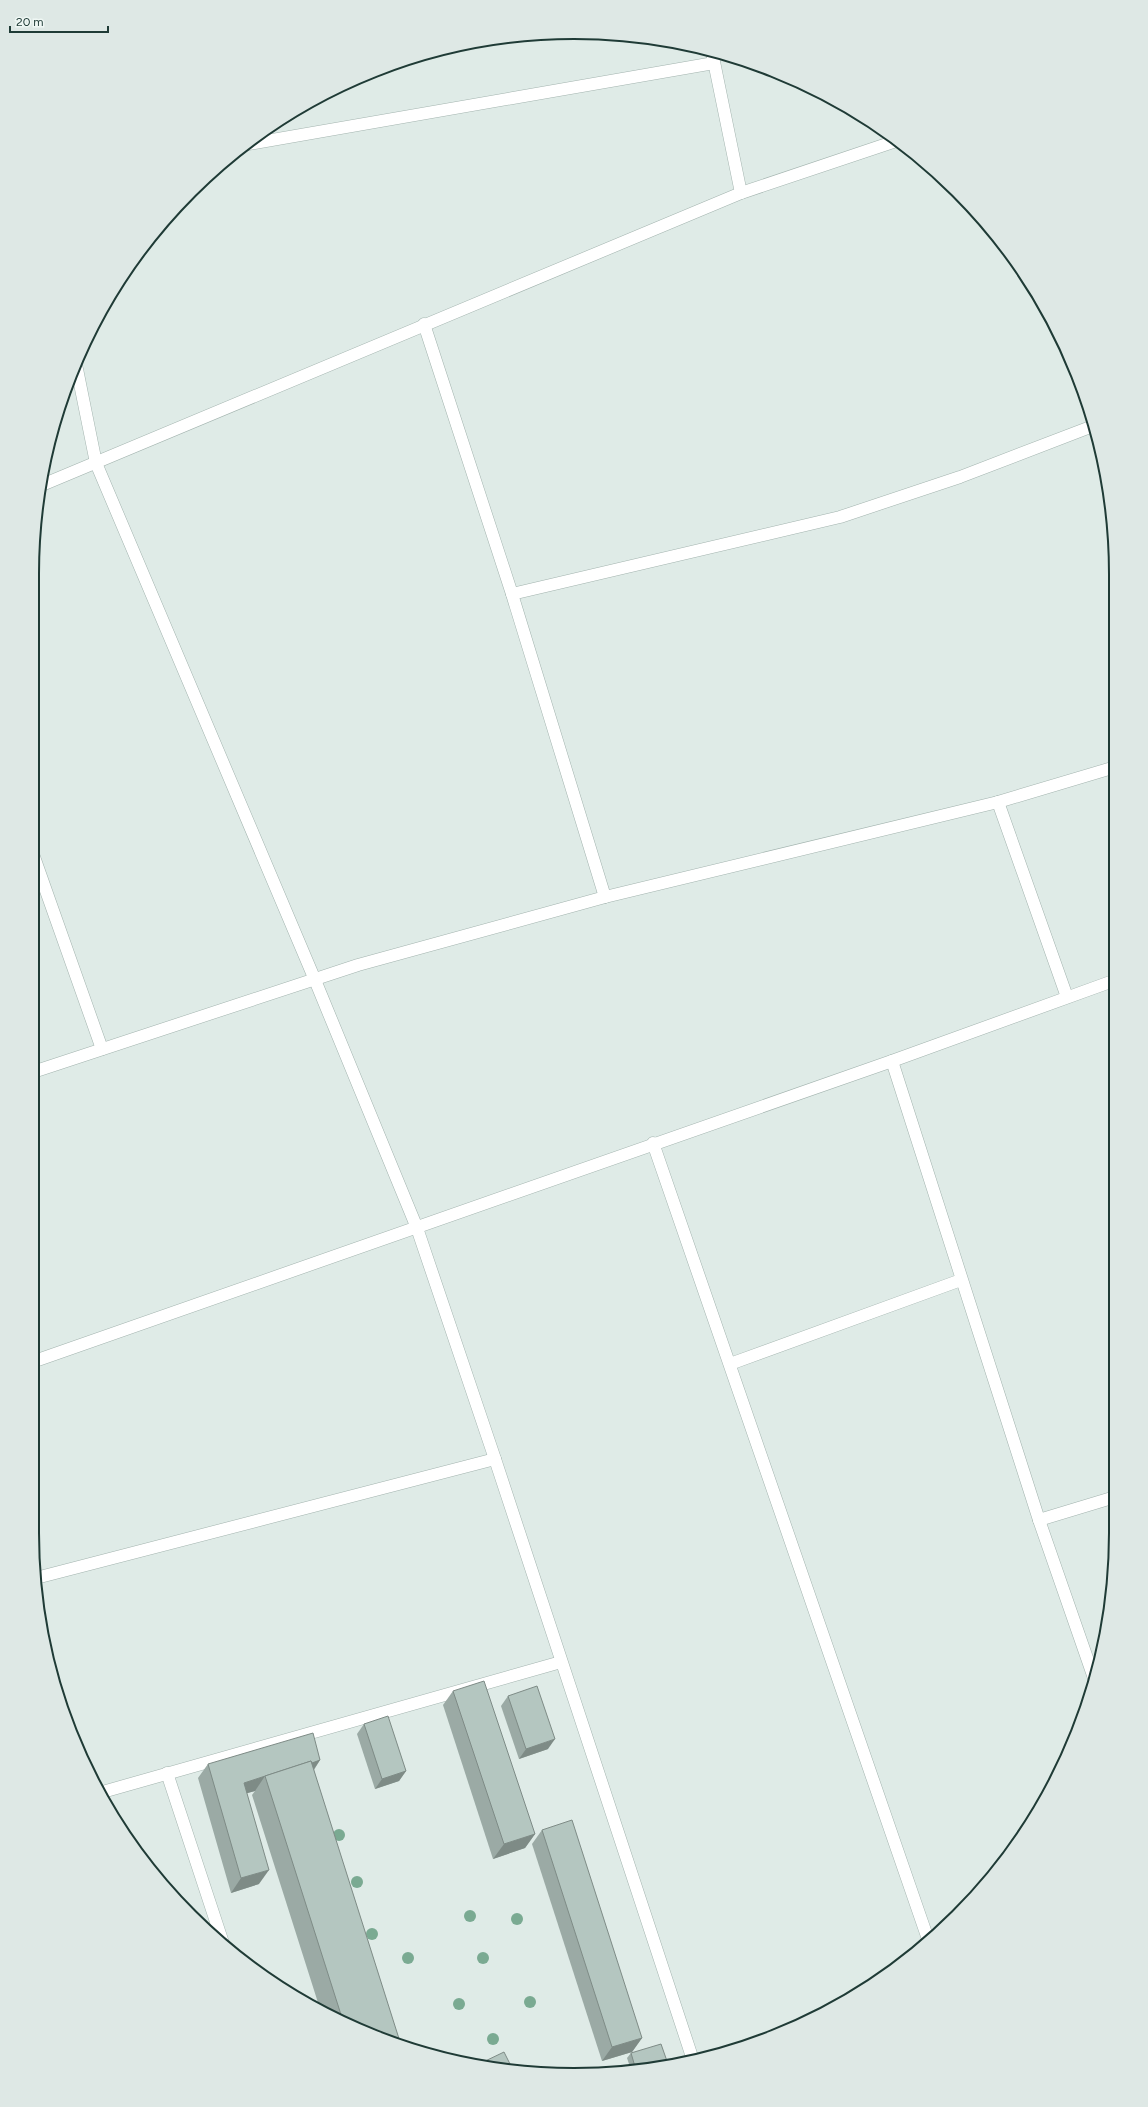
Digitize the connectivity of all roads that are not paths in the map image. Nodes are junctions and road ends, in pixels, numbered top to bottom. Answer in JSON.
{"nodes":[{"id":1,"x":713,"y":58,"type":"edge"},
{"id":2,"x":259,"y":142,"type":"edge"},
{"id":3,"x":890,"y":143,"type":"edge"},
{"id":4,"x":741,"y":193,"type":"junction"},
{"id":5,"x":424,"y":324,"type":"junction"},
{"id":6,"x":78,"y":374,"type":"edge"},
{"id":7,"x":1089,"y":428,"type":"edge"},
{"id":8,"x":96,"y":463,"type":"junction"},
{"id":9,"x":47,"y":483,"type":"edge"},
{"id":10,"x":512,"y":594,"type":"junction"},
{"id":11,"x":1109,"y":769,"type":"edge"},
{"id":12,"x":998,"y":802,"type":"junction"},
{"id":13,"x":39,"y":871,"type":"edge"},
{"id":14,"x":604,"y":897,"type":"junction"},
{"id":15,"x":315,"y":980,"type":"junction"},
{"id":16,"x":1109,"y":982,"type":"edge"},
{"id":17,"x":1067,"y":997,"type":"junction"},
{"id":18,"x":102,"y":1049,"type":"junction"},
{"id":19,"x":892,"y":1061,"type":"junction"},
{"id":20,"x":39,"y":1070,"type":"edge"},
{"id":21,"x":653,"y":1143,"type":"junction"},
{"id":22,"x":416,"y":1228,"type":"junction"},
{"id":23,"x":961,"y":1280,"type":"junction"},
{"id":24,"x":39,"y":1360,"type":"edge"},
{"id":25,"x":730,"y":1364,"type":"junction"},
{"id":26,"x":496,"y":1459,"type":"junction"},
{"id":27,"x":1109,"y":1499,"type":"edge"},
{"id":28,"x":1039,"y":1520,"type":"junction"},
{"id":29,"x":41,"y":1577,"type":"edge"},
{"id":30,"x":561,"y":1662,"type":"junction"},
{"id":31,"x":1091,"y":1672,"type":"edge"},
{"id":32,"x":167,"y":1773,"type":"junction"},
{"id":33,"x":106,"y":1791,"type":"edge"},
{"id":34,"x":220,"y":1934,"type":"edge"},
{"id":35,"x":927,"y":1935,"type":"edge"},
{"id":36,"x":691,"y":2055,"type":"edge"}],
"edges":[{"from":1,"to":2,"type":"street"},
{"from":1,"to":4,"type":"street"},
{"from":3,"to":4,"type":"street"},
{"from":4,"to":5,"type":"street"},
{"from":5,"to":8,"type":"street"},
{"from":5,"to":10,"type":"street"},
{"from":6,"to":8,"type":"street"},
{"from":7,"to":10,"type":"street"},
{"from":8,"to":9,"type":"street"},
{"from":8,"to":15,"type":"street"},
{"from":10,"to":14,"type":"street"},
{"from":11,"to":12,"type":"street"},
{"from":12,"to":14,"type":"street"},
{"from":12,"to":17,"type":"street"},
{"from":13,"to":18,"type":"street"},
{"from":14,"to":15,"type":"street"},
{"from":15,"to":18,"type":"street"},
{"from":15,"to":22,"type":"street"},
{"from":16,"to":17,"type":"street"},
{"from":17,"to":19,"type":"street"},
{"from":18,"to":20,"type":"street"},
{"from":19,"to":21,"type":"street"},
{"from":19,"to":23,"type":"street"},
{"from":21,"to":22,"type":"street"},
{"from":21,"to":25,"type":"street"},
{"from":22,"to":24,"type":"street"},
{"from":22,"to":26,"type":"street"},
{"from":23,"to":25,"type":"street"},
{"from":23,"to":28,"type":"street"},
{"from":25,"to":35,"type":"street"},
{"from":26,"to":29,"type":"street"},
{"from":26,"to":30,"type":"street"},
{"from":27,"to":28,"type":"street"},
{"from":28,"to":31,"type":"street"},
{"from":30,"to":32,"type":"street"},
{"from":30,"to":36,"type":"street"},
{"from":32,"to":33,"type":"street"},
{"from":32,"to":34,"type":"street"}]}
